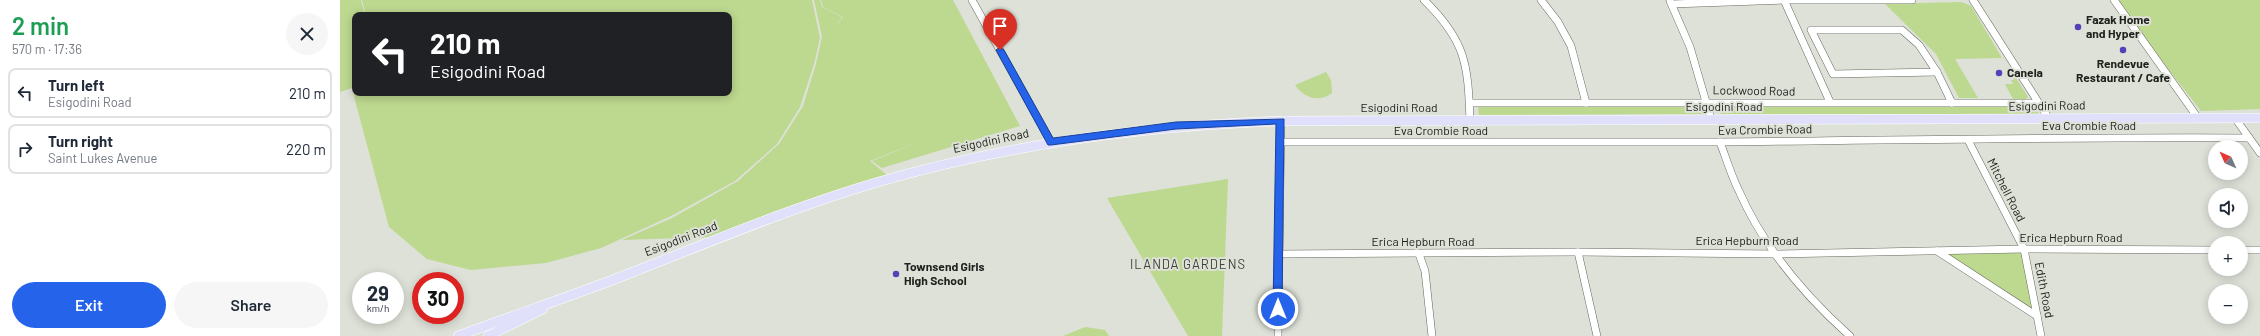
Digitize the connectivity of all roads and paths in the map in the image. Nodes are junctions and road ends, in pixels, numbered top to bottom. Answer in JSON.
{"nodes":[{"id":1,"x":972,"y":0,"type":"edge"},
{"id":2,"x":1424,"y":0,"type":"edge"},
{"id":3,"x":1541,"y":0,"type":"edge"},
{"id":4,"x":1784,"y":0,"type":"edge"},
{"id":5,"x":1912,"y":0,"type":"edge"},
{"id":6,"x":1973,"y":0,"type":"edge"},
{"id":7,"x":2114,"y":0,"type":"edge"},
{"id":8,"x":1670,"y":2,"type":"edge"},
{"id":9,"x":1937,"y":72,"type":"junction"},
{"id":10,"x":1707,"y":101,"type":"junction"},
{"id":11,"x":1830,"y":102,"type":"junction"},
{"id":12,"x":1470,"y":103,"type":"junction"},
{"id":13,"x":1586,"y":103,"type":"junction"},
{"id":14,"x":1952,"y":103,"type":"junction"},
{"id":15,"x":2038,"y":103,"type":"junction"},
{"id":16,"x":2198,"y":118,"type":"junction"},
{"id":17,"x":2235,"y":118,"type":"junction"},
{"id":18,"x":2260,"y":118,"type":"edge"},
{"id":19,"x":1711,"y":119,"type":"junction"},
{"id":20,"x":2048,"y":119,"type":"junction"},
{"id":21,"x":1281,"y":121,"type":"junction"},
{"id":22,"x":1470,"y":121,"type":"junction"},
{"id":23,"x":2249,"y":138,"type":"junction"},
{"id":24,"x":1968,"y":140,"type":"junction"},
{"id":25,"x":1051,"y":142,"type":"junction"},
{"id":26,"x":1282,"y":142,"type":"junction"},
{"id":27,"x":1720,"y":142,"type":"junction"},
{"id":28,"x":2260,"y":153,"type":"edge"},
{"id":29,"x":2024,"y":249,"type":"junction"},
{"id":30,"x":2208,"y":250,"type":"edge"},
{"id":31,"x":2248,"y":250,"type":"edge"},
{"id":32,"x":2260,"y":250,"type":"edge"},
{"id":33,"x":1937,"y":251,"type":"junction"},
{"id":34,"x":1578,"y":252,"type":"junction"},
{"id":35,"x":1279,"y":254,"type":"junction"},
{"id":36,"x":1419,"y":254,"type":"junction"},
{"id":37,"x":1775,"y":254,"type":"junction"},
{"id":38,"x":566,"y":298,"type":"junction"},
{"id":39,"x":2037,"y":316,"type":"junction"},
{"id":40,"x":458,"y":336,"type":"edge"},
{"id":41,"x":488,"y":336,"type":"edge"},
{"id":42,"x":1278,"y":336,"type":"edge"},
{"id":43,"x":1432,"y":336,"type":"edge"},
{"id":44,"x":1597,"y":336,"type":"edge"},
{"id":45,"x":1850,"y":336,"type":"edge"},
{"id":46,"x":2041,"y":336,"type":"edge"}],
"edges":[{"from":1,"to":25,"type":"street"},
{"from":2,"to":12,"type":"street"},
{"from":3,"to":13,"type":"street"},
{"from":4,"to":5,"type":"street"},
{"from":4,"to":8,"type":"street"},
{"from":4,"to":11,"type":"street"},
{"from":6,"to":15,"type":"street"},
{"from":7,"to":16,"type":"street"},
{"from":8,"to":10,"type":"street"},
{"from":9,"to":9,"type":"street"},
{"from":9,"to":14,"type":"street"},
{"from":10,"to":11,"type":"street","name":"Lockwood Road"},
{"from":10,"to":13,"type":"street","name":"Lockwood Road"},
{"from":10,"to":19,"type":"street"},
{"from":11,"to":14,"type":"street","name":"Lockwood Road"},
{"from":12,"to":13,"type":"street","name":"Lockwood Road"},
{"from":12,"to":22,"type":"street"},
{"from":14,"to":15,"type":"street","name":"Lockwood Road"},
{"from":15,"to":20,"type":"street"},
{"from":16,"to":17,"type":"main road","name":"Esigodini Road"},
{"from":16,"to":20,"type":"main road","name":"Esigodini Road"},
{"from":17,"to":18,"type":"main road","name":"Esigodini Road"},
{"from":17,"to":23,"type":"street"},
{"from":19,"to":20,"type":"main road","name":"Esigodini Road"},
{"from":19,"to":22,"type":"main road","name":"Esigodini Road"},
{"from":21,"to":22,"type":"main road","name":"Esigodini Road"},
{"from":21,"to":25,"type":"main road","name":"Esigodini Road"},
{"from":21,"to":26,"type":"street"},
{"from":23,"to":24,"type":"street","name":"Eva Crombie Road"},
{"from":23,"to":28,"type":"street"},
{"from":24,"to":27,"type":"street","name":"Eva Crombie Road"},
{"from":24,"to":29,"type":"street","name":"Mitchell Road"},
{"from":25,"to":38,"type":"main road","name":"Esigodini Road"},
{"from":26,"to":27,"type":"street","name":"Eva Crombie Road"},
{"from":26,"to":35,"type":"street"},
{"from":27,"to":37,"type":"street"},
{"from":29,"to":30,"type":"street","name":"Erica Hepburn Road"},
{"from":29,"to":33,"type":"street","name":"Erica Hepburn Road"},
{"from":29,"to":39,"type":"street","name":"Edith Road"},
{"from":31,"to":32,"type":"street"},
{"from":33,"to":37,"type":"street","name":"Erica Hepburn Road"},
{"from":33,"to":39,"type":"street"},
{"from":34,"to":36,"type":"street","name":"Erica Hepburn Road"},
{"from":34,"to":37,"type":"street","name":"Erica Hepburn Road"},
{"from":34,"to":44,"type":"street"},
{"from":35,"to":36,"type":"street","name":"Erica Hepburn Road"},
{"from":35,"to":42,"type":"street"},
{"from":36,"to":43,"type":"street"},
{"from":37,"to":45,"type":"street"},
{"from":38,"to":40,"type":"main road","name":"Esigodini Road"},
{"from":38,"to":41,"type":"main road","name":"Esigodini Road"},
{"from":39,"to":46,"type":"street","name":"Edith Road"}]}
